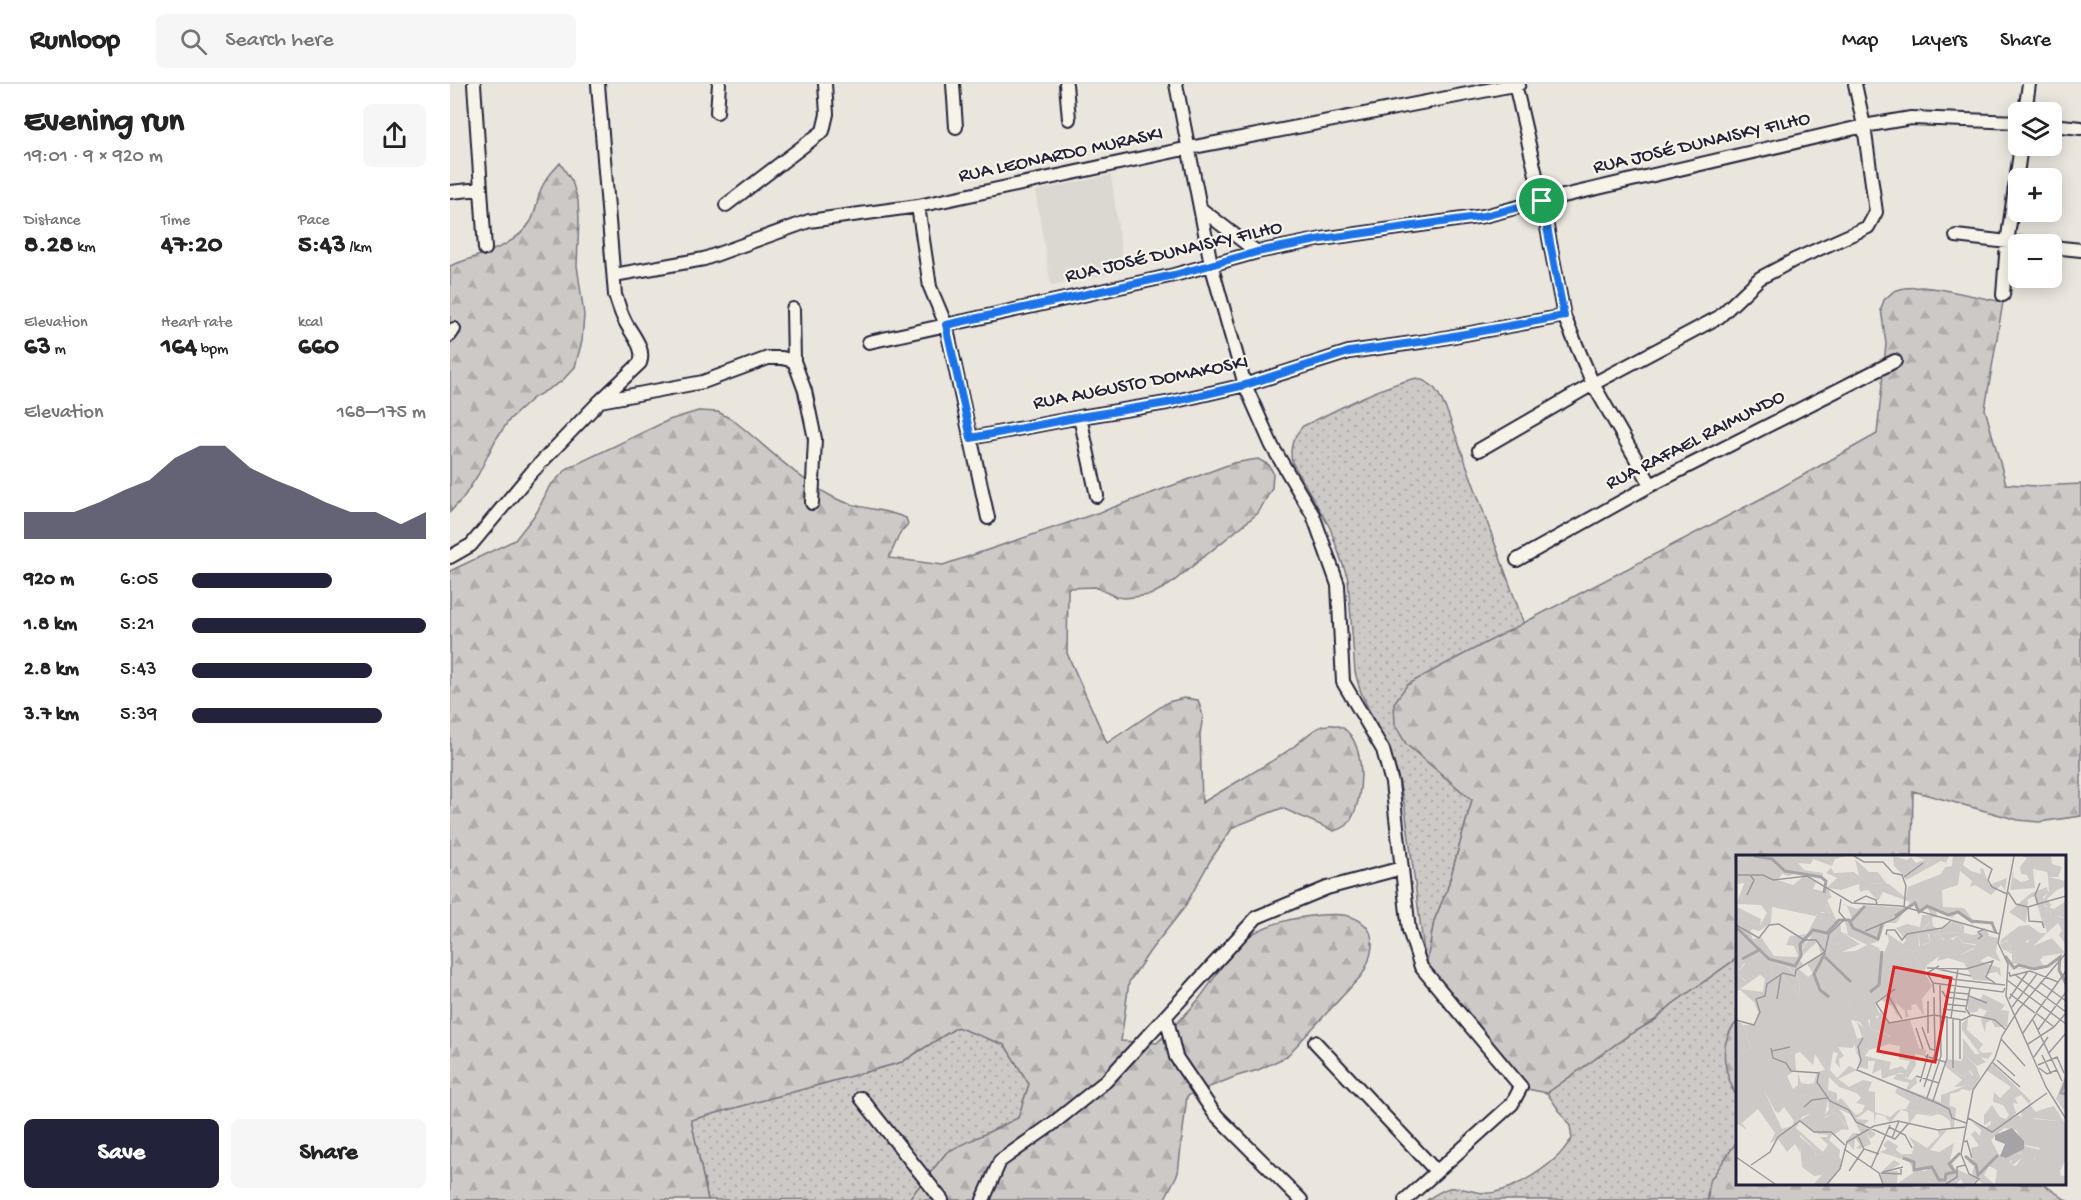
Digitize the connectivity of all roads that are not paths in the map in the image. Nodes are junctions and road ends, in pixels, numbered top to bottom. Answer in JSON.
{"nodes":[{"id":1,"x":474,"y":84,"type":"edge"},
{"id":2,"x":598,"y":84,"type":"edge"},
{"id":3,"x":719,"y":84,"type":"edge"},
{"id":4,"x":825,"y":84,"type":"edge"},
{"id":5,"x":953,"y":84,"type":"edge"},
{"id":6,"x":1066,"y":84,"type":"edge"},
{"id":7,"x":1176,"y":84,"type":"edge"},
{"id":8,"x":1516,"y":84,"type":"edge"},
{"id":9,"x":1855,"y":84,"type":"edge"},
{"id":10,"x":2029,"y":84,"type":"edge"},
{"id":11,"x":2026,"y":102,"type":"edge"},
{"id":12,"x":717,"y":112,"type":"dead end"},
{"id":13,"x":1069,"y":119,"type":"dead end"},
{"id":14,"x":2008,"y":122,"type":"edge"},
{"id":15,"x":1864,"y":126,"type":"junction"},
{"id":16,"x":2062,"y":126,"type":"edge"},
{"id":17,"x":957,"y":127,"type":"dead end"},
{"id":18,"x":2081,"y":128,"type":"edge"},
{"id":19,"x":1189,"y":148,"type":"junction"},
{"id":20,"x":2020,"y":156,"type":"edge"},
{"id":21,"x":481,"y":189,"type":"junction"},
{"id":22,"x":450,"y":192,"type":"edge"},
{"id":23,"x":1542,"y":201,"type":"junction"},
{"id":24,"x":726,"y":206,"type":"dead end"},
{"id":25,"x":918,"y":206,"type":"junction"},
{"id":26,"x":1201,"y":209,"type":"junction"},
{"id":27,"x":1956,"y":236,"type":"dead end"},
{"id":28,"x":2007,"y":243,"type":"junction"},
{"id":29,"x":2062,"y":248,"type":"edge"},
{"id":30,"x":485,"y":249,"type":"dead end"},
{"id":31,"x":2081,"y":250,"type":"edge"},
{"id":32,"x":1257,"y":252,"type":"junction"},
{"id":33,"x":1211,"y":264,"type":"junction"},
{"id":34,"x":614,"y":275,"type":"junction"},
{"id":35,"x":2003,"y":295,"type":"dead end"},
{"id":36,"x":793,"y":309,"type":"dead end"},
{"id":37,"x":1564,"y":316,"type":"junction"},
{"id":38,"x":946,"y":325,"type":"junction"},
{"id":39,"x":869,"y":342,"type":"dead end"},
{"id":40,"x":794,"y":361,"type":"junction"},
{"id":41,"x":1895,"y":361,"type":"dead end"},
{"id":42,"x":1593,"y":384,"type":"junction"},
{"id":43,"x":1245,"y":385,"type":"junction"},
{"id":44,"x":600,"y":401,"type":"junction"},
{"id":45,"x":1080,"y":417,"type":"junction"},
{"id":46,"x":971,"y":438,"type":"junction"},
{"id":47,"x":1479,"y":450,"type":"dead end"},
{"id":48,"x":1651,"y":485,"type":"junction"},
{"id":49,"x":1097,"y":496,"type":"dead end"},
{"id":50,"x":812,"y":503,"type":"dead end"},
{"id":51,"x":988,"y":518,"type":"dead end"},
{"id":52,"x":450,"y":557,"type":"edge"},
{"id":53,"x":1517,"y":560,"type":"dead end"},
{"id":54,"x":1402,"y":867,"type":"junction"},
{"id":55,"x":1166,"y":1016,"type":"junction"},
{"id":56,"x":1315,"y":1042,"type":"dead end"},
{"id":57,"x":861,"y":1098,"type":"dead end"},
{"id":58,"x":1436,"y":1171,"type":"junction"},
{"id":59,"x":942,"y":1200,"type":"edge"},
{"id":60,"x":983,"y":1200,"type":"edge"},
{"id":61,"x":1300,"y":1200,"type":"edge"},
{"id":62,"x":1405,"y":1200,"type":"edge"}],
"edges":[{"from":1,"to":21,"type":"street"},
{"from":2,"to":34,"type":"street"},
{"from":3,"to":12,"type":"street"},
{"from":4,"to":24,"type":"street"},
{"from":5,"to":17,"type":"street"},
{"from":6,"to":13,"type":"street"},
{"from":7,"to":19,"type":"street"},
{"from":8,"to":19,"type":"street","name":"RUA LEONARDO MURASKI"},
{"from":8,"to":23,"type":"street"},
{"from":9,"to":15,"type":"street"},
{"from":10,"to":11,"type":"street"},
{"from":14,"to":15,"type":"street","name":"RUA JOSÉ DUNAISKY FILHO"},
{"from":15,"to":23,"type":"street","name":"RUA JOSÉ DUNAISKY FILHO"},
{"from":15,"to":42,"type":"street"},
{"from":16,"to":18,"type":"street"},
{"from":19,"to":25,"type":"street","name":"RUA LEONARDO MURASKI"},
{"from":19,"to":26,"type":"street"},
{"from":20,"to":28,"type":"street"},
{"from":21,"to":22,"type":"street"},
{"from":21,"to":30,"type":"street"},
{"from":23,"to":32,"type":"street","name":"RUA JOSÉ DUNAISKY FILHO"},
{"from":23,"to":37,"type":"street"},
{"from":25,"to":34,"type":"street","name":"RUA LEONARDO MURASKI"},
{"from":25,"to":38,"type":"street"},
{"from":26,"to":32,"type":"street"},
{"from":26,"to":33,"type":"street"},
{"from":27,"to":28,"type":"street"},
{"from":28,"to":35,"type":"street"},
{"from":29,"to":31,"type":"street"},
{"from":32,"to":33,"type":"street","name":"RUA JOSÉ DUNAISKY FILHO"},
{"from":33,"to":38,"type":"street","name":"RUA JOSÉ DUNAISKY FILHO"},
{"from":33,"to":43,"type":"street"},
{"from":34,"to":44,"type":"street"},
{"from":36,"to":40,"type":"street"},
{"from":37,"to":42,"type":"street"},
{"from":37,"to":43,"type":"street","name":"RUA AUGUSTO DOMAKOSKI"},
{"from":38,"to":39,"type":"street","name":"RUA JOSÉ DUNAISKY FILHO"},
{"from":38,"to":46,"type":"street"},
{"from":40,"to":44,"type":"street"},
{"from":40,"to":50,"type":"street"},
{"from":41,"to":48,"type":"street","name":"RUA RAFAEL RAIMUNDO"},
{"from":42,"to":47,"type":"street"},
{"from":42,"to":48,"type":"street"},
{"from":43,"to":45,"type":"street","name":"RUA AUGUSTO DOMAKOSKI"},
{"from":43,"to":54,"type":"street"},
{"from":44,"to":52,"type":"street"},
{"from":45,"to":46,"type":"street","name":"RUA AUGUSTO DOMAKOSKI"},
{"from":45,"to":49,"type":"street"},
{"from":46,"to":51,"type":"street"},
{"from":48,"to":53,"type":"street","name":"RUA RAFAEL RAIMUNDO"},
{"from":54,"to":55,"type":"street"},
{"from":54,"to":58,"type":"street"},
{"from":55,"to":60,"type":"street"},
{"from":55,"to":61,"type":"street"},
{"from":56,"to":58,"type":"street"},
{"from":57,"to":59,"type":"street"},
{"from":58,"to":62,"type":"street"}]}
